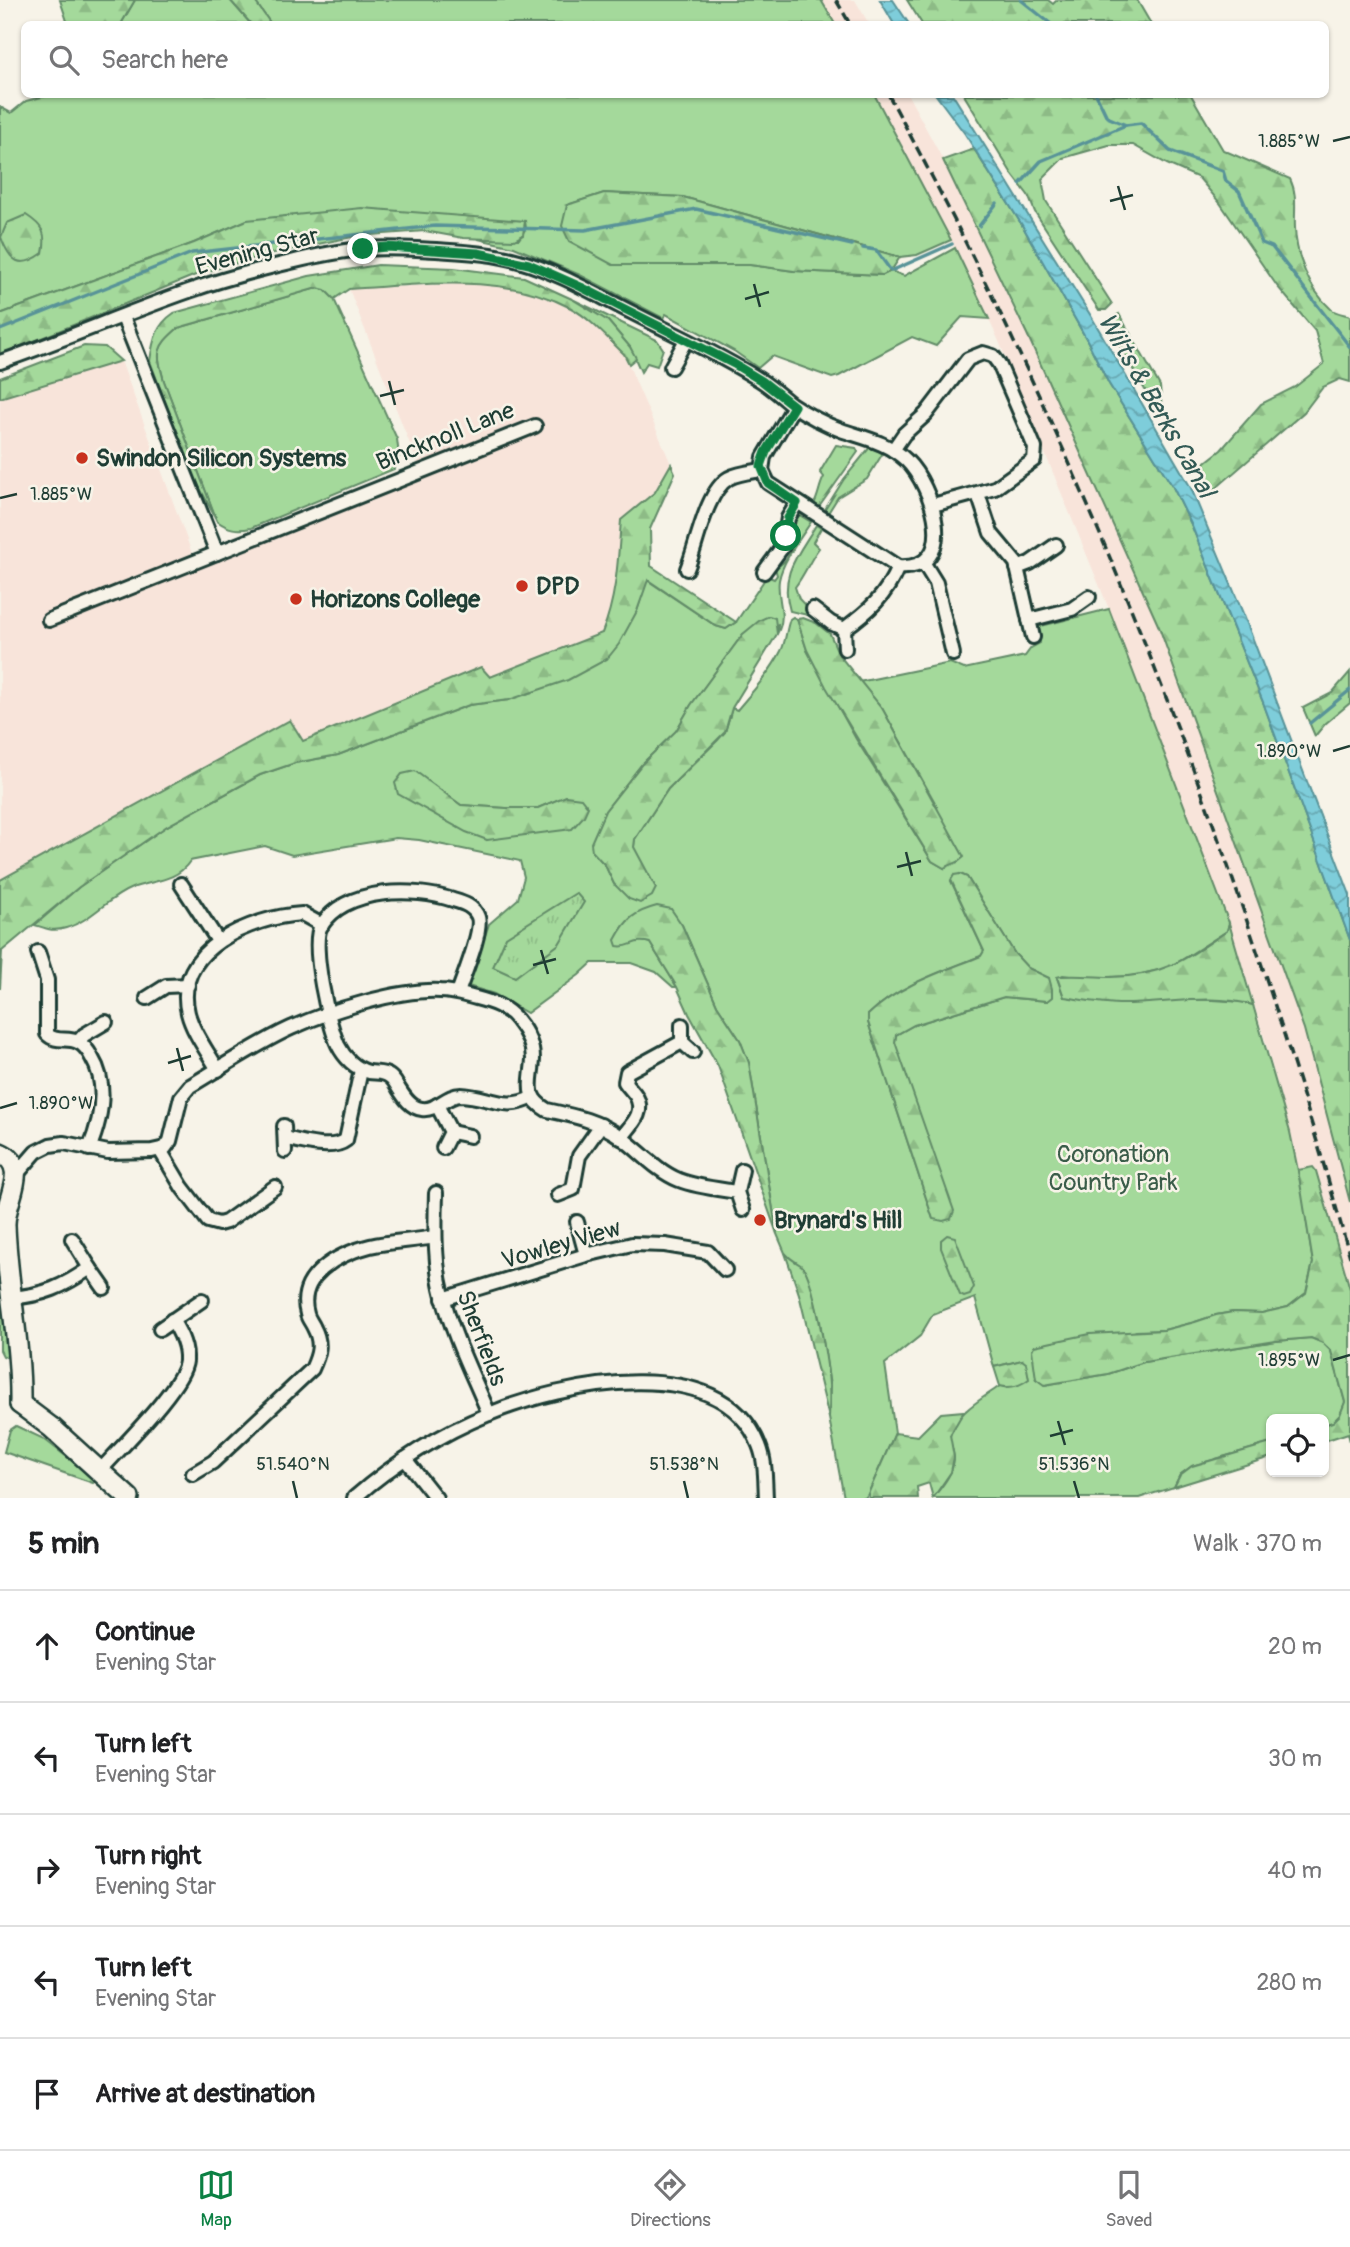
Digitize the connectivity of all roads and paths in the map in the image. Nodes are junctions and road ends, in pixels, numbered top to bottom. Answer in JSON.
{"nodes":[{"id":1,"x":123,"y":317,"type":"junction"},
{"id":2,"x":687,"y":340,"type":"junction"},
{"id":3,"x":0,"y":362,"type":"edge"},
{"id":4,"x":671,"y":367,"type":"dead end"},
{"id":5,"x":794,"y":406,"type":"junction"},
{"id":6,"x":535,"y":426,"type":"dead end"},
{"id":7,"x":893,"y":450,"type":"junction"},
{"id":8,"x":762,"y":470,"type":"junction"},
{"id":9,"x":978,"y":494,"type":"junction"},
{"id":10,"x":797,"y":503,"type":"junction"},
{"id":11,"x":933,"y":505,"type":"junction"},
{"id":12,"x":1056,"y":545,"type":"dead end"},
{"id":13,"x":217,"y":553,"type":"junction"},
{"id":14,"x":923,"y":562,"type":"junction"},
{"id":15,"x":898,"y":566,"type":"junction"},
{"id":16,"x":1017,"y":568,"type":"junction"},
{"id":17,"x":687,"y":569,"type":"dead end"},
{"id":18,"x":764,"y":572,"type":"dead end"},
{"id":19,"x":1089,"y":597,"type":"dead end"},
{"id":20,"x":813,"y":608,"type":"dead end"},
{"id":21,"x":49,"y":620,"type":"dead end"},
{"id":22,"x":1029,"y":620,"type":"junction"},
{"id":23,"x":844,"y":629,"type":"junction"},
{"id":24,"x":1033,"y":637,"type":"dead end"},
{"id":25,"x":845,"y":649,"type":"dead end"},
{"id":26,"x":953,"y":654,"type":"dead end"},
{"id":27,"x":181,"y":884,"type":"dead end"},
{"id":28,"x":322,"y":925,"type":"junction"},
{"id":29,"x":218,"y":941,"type":"junction"},
{"id":30,"x":37,"y":952,"type":"dead end"},
{"id":31,"x":188,"y":985,"type":"junction"},
{"id":32,"x":458,"y":993,"type":"junction"},
{"id":33,"x":147,"y":998,"type":"dead end"},
{"id":34,"x":330,"y":1014,"type":"junction"},
{"id":35,"x":106,"y":1022,"type":"dead end"},
{"id":36,"x":682,"y":1025,"type":"dead end"},
{"id":37,"x":78,"y":1042,"type":"junction"},
{"id":38,"x":682,"y":1042,"type":"junction"},
{"id":39,"x":693,"y":1052,"type":"dead end"},
{"id":40,"x":218,"y":1070,"type":"junction"},
{"id":41,"x":361,"y":1070,"type":"junction"},
{"id":42,"x":533,"y":1097,"type":"junction"},
{"id":43,"x":437,"y":1105,"type":"junction"},
{"id":44,"x":601,"y":1125,"type":"junction"},
{"id":45,"x":451,"y":1132,"type":"junction"},
{"id":46,"x":470,"y":1136,"type":"dead end"},
{"id":47,"x":285,"y":1138,"type":"dead end"},
{"id":48,"x":621,"y":1138,"type":"junction"},
{"id":49,"x":443,"y":1148,"type":"dead end"},
{"id":50,"x":89,"y":1149,"type":"junction"},
{"id":51,"x":160,"y":1150,"type":"junction"},
{"id":52,"x":36,"y":1152,"type":"junction"},
{"id":53,"x":3,"y":1154,"type":"edge"},
{"id":54,"x":742,"y":1170,"type":"dead end"},
{"id":55,"x":10,"y":1186,"type":"edge"},
{"id":56,"x":275,"y":1187,"type":"dead end"},
{"id":57,"x":737,"y":1192,"type":"junction"},
{"id":58,"x":436,"y":1193,"type":"dead end"},
{"id":59,"x":558,"y":1195,"type":"dead end"},
{"id":60,"x":743,"y":1210,"type":"dead end"},
{"id":61,"x":2,"y":1218,"type":"edge"},
{"id":62,"x":577,"y":1222,"type":"dead end"},
{"id":63,"x":435,"y":1237,"type":"junction"},
{"id":64,"x":72,"y":1239,"type":"dead end"},
{"id":65,"x":586,"y":1255,"type":"junction"},
{"id":66,"x":90,"y":1268,"type":"junction"},
{"id":67,"x":724,"y":1270,"type":"dead end"},
{"id":68,"x":104,"y":1288,"type":"dead end"},
{"id":69,"x":10,"y":1298,"type":"junction"},
{"id":70,"x":443,"y":1299,"type":"junction"},
{"id":71,"x":202,"y":1300,"type":"dead end"},
{"id":72,"x":172,"y":1320,"type":"junction"},
{"id":73,"x":160,"y":1329,"type":"dead end"},
{"id":74,"x":10,"y":1405,"type":"edge"},
{"id":75,"x":489,"y":1414,"type":"junction"},
{"id":76,"x":405,"y":1459,"type":"junction"},
{"id":77,"x":99,"y":1472,"type":"junction"},
{"id":78,"x":193,"y":1474,"type":"dead end"},
{"id":79,"x":129,"y":1498,"type":"edge"},
{"id":80,"x":354,"y":1498,"type":"edge"},
{"id":81,"x":436,"y":1498,"type":"edge"},
{"id":82,"x":766,"y":1498,"type":"edge"}],
"edges":[{"from":1,"to":2,"type":"street","name":"Evening Star"},
{"from":1,"to":3,"type":"street","name":"Evening Star"},
{"from":1,"to":13,"type":"street"},
{"from":2,"to":4,"type":"street"},
{"from":2,"to":5,"type":"street","name":"Evening Star"},
{"from":5,"to":7,"type":"street","name":"Evening Star"},
{"from":5,"to":8,"type":"street"},
{"from":6,"to":13,"type":"street","name":"Bincknoll Lane"},
{"from":7,"to":9,"type":"street"},
{"from":7,"to":11,"type":"street","name":"Evening Star"},
{"from":8,"to":10,"type":"street"},
{"from":8,"to":17,"type":"street"},
{"from":9,"to":11,"type":"street"},
{"from":9,"to":16,"type":"street"},
{"from":10,"to":15,"type":"street"},
{"from":10,"to":18,"type":"street"},
{"from":11,"to":14,"type":"street","name":"Evening Star"},
{"from":12,"to":16,"type":"street"},
{"from":13,"to":21,"type":"street","name":"Bincknoll Lane"},
{"from":14,"to":15,"type":"street"},
{"from":14,"to":26,"type":"street"},
{"from":15,"to":23,"type":"street"},
{"from":16,"to":22,"type":"street"},
{"from":19,"to":22,"type":"street"},
{"from":20,"to":23,"type":"street"},
{"from":22,"to":24,"type":"street"},
{"from":23,"to":25,"type":"street"},
{"from":27,"to":29,"type":"street"},
{"from":28,"to":29,"type":"street"},
{"from":28,"to":32,"type":"street"},
{"from":28,"to":34,"type":"street"},
{"from":29,"to":31,"type":"street"},
{"from":30,"to":37,"type":"street"},
{"from":31,"to":33,"type":"street"},
{"from":31,"to":40,"type":"street"},
{"from":32,"to":34,"type":"street"},
{"from":32,"to":42,"type":"street"},
{"from":34,"to":40,"type":"street"},
{"from":34,"to":41,"type":"street"},
{"from":35,"to":37,"type":"street"},
{"from":36,"to":38,"type":"street"},
{"from":37,"to":50,"type":"street"},
{"from":38,"to":39,"type":"street"},
{"from":38,"to":48,"type":"street"},
{"from":40,"to":51,"type":"street"},
{"from":41,"to":43,"type":"street"},
{"from":41,"to":47,"type":"street"},
{"from":42,"to":43,"type":"street"},
{"from":42,"to":44,"type":"street"},
{"from":43,"to":45,"type":"street"},
{"from":44,"to":48,"type":"street"},
{"from":44,"to":59,"type":"street"},
{"from":45,"to":46,"type":"street"},
{"from":45,"to":49,"type":"street"},
{"from":48,"to":57,"type":"street"},
{"from":50,"to":51,"type":"street"},
{"from":50,"to":52,"type":"street"},
{"from":51,"to":56,"type":"street"},
{"from":52,"to":53,"type":"street"},
{"from":52,"to":55,"type":"street"},
{"from":53,"to":55,"type":"street"},
{"from":54,"to":57,"type":"street"},
{"from":55,"to":61,"type":"street"},
{"from":57,"to":60,"type":"street"},
{"from":58,"to":63,"type":"street","name":"Sherfields"},
{"from":61,"to":69,"type":"street"},
{"from":62,"to":65,"type":"street"},
{"from":63,"to":70,"type":"street","name":"Sherfields"},
{"from":63,"to":78,"type":"street"},
{"from":64,"to":66,"type":"street"},
{"from":65,"to":67,"type":"street","name":"Vowley View"},
{"from":65,"to":70,"type":"street","name":"Vowley View"},
{"from":66,"to":68,"type":"street"},
{"from":66,"to":69,"type":"street"},
{"from":69,"to":74,"type":"street"},
{"from":70,"to":75,"type":"street","name":"Sherfields"},
{"from":71,"to":72,"type":"street"},
{"from":72,"to":73,"type":"street"},
{"from":72,"to":77,"type":"street"},
{"from":74,"to":77,"type":"street"},
{"from":75,"to":76,"type":"street"},
{"from":75,"to":82,"type":"street"},
{"from":76,"to":80,"type":"street"},
{"from":76,"to":81,"type":"street"},
{"from":77,"to":79,"type":"street"}]}
